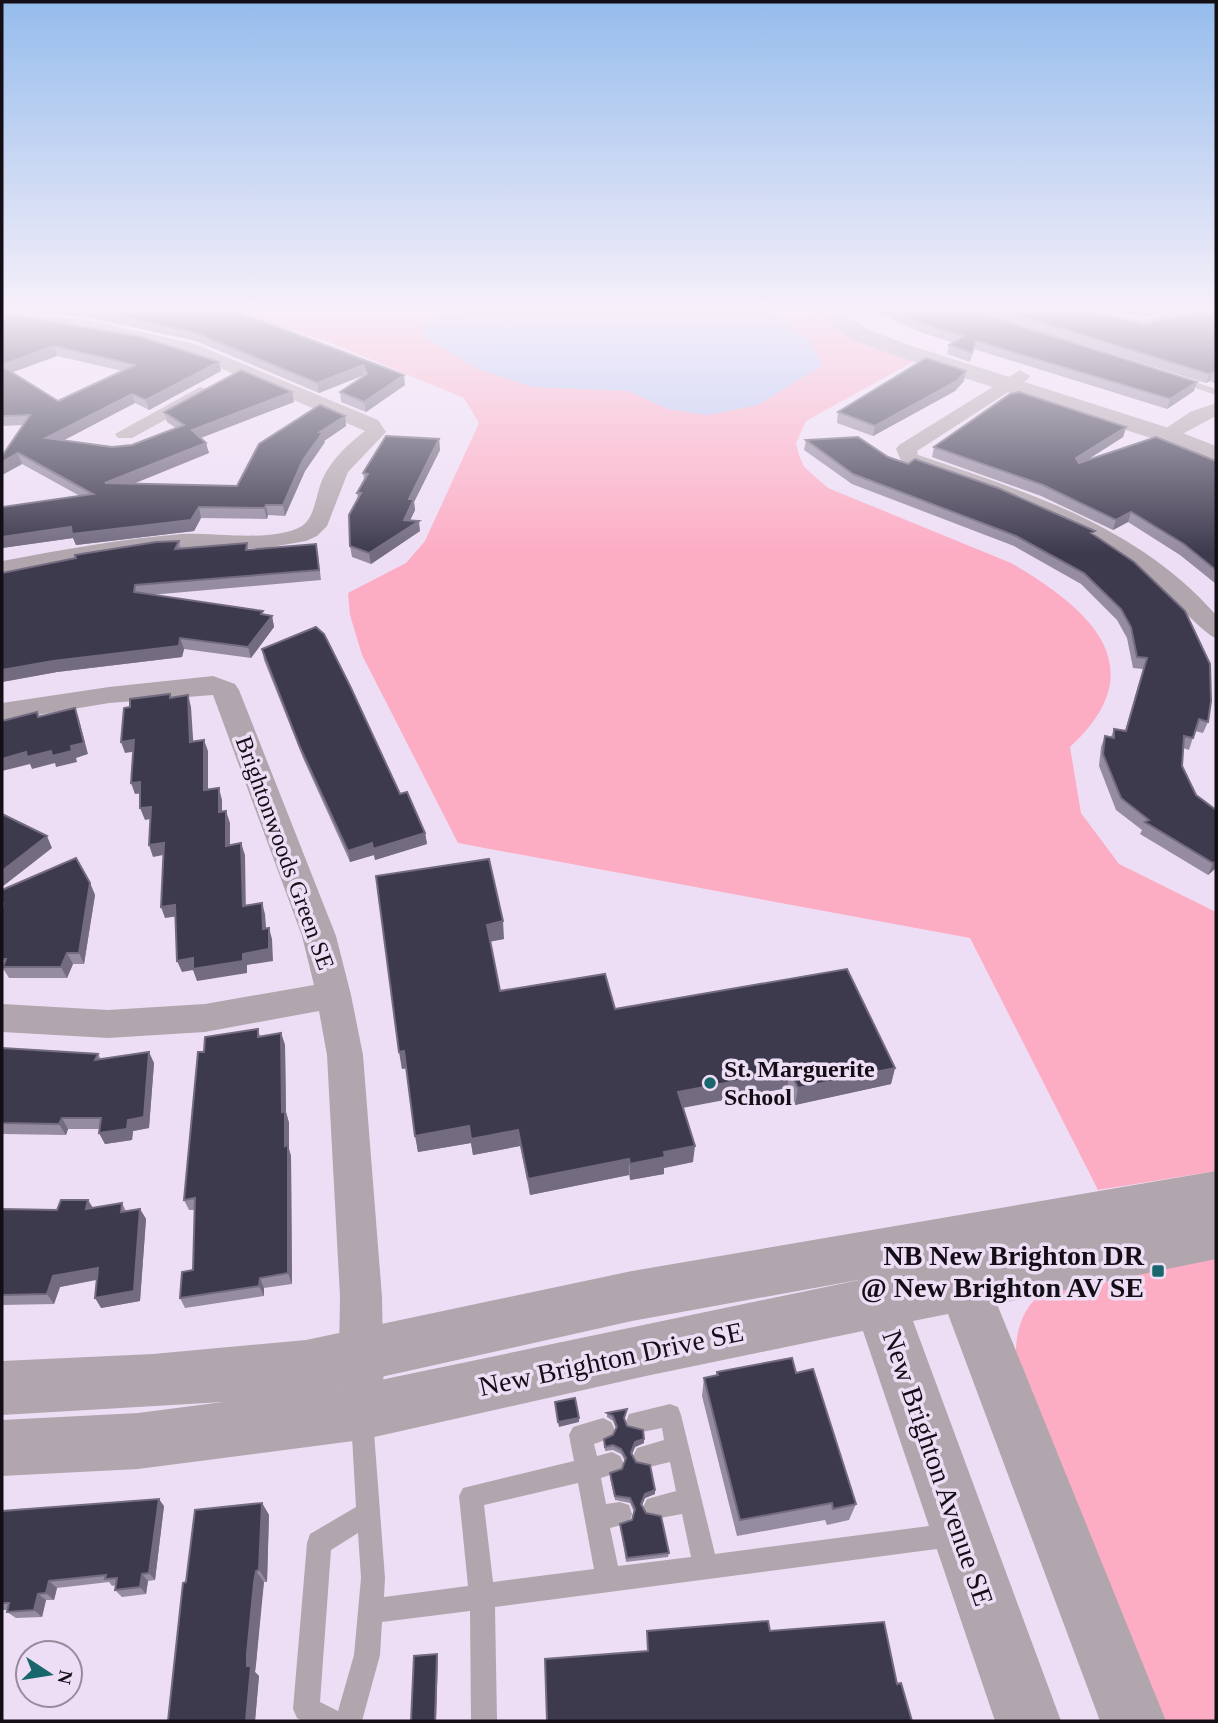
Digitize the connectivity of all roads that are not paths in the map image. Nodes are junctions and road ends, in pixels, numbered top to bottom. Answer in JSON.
{"nodes":[{"id":1,"x":201,"y":392,"type":"edge"},
{"id":2,"x":296,"y":392,"type":"edge"},
{"id":3,"x":994,"y":392,"type":"edge"},
{"id":4,"x":1052,"y":392,"type":"edge"},
{"id":5,"x":1216,"y":409,"type":"edge"},
{"id":6,"x":1172,"y":431,"type":"junction"},
{"id":7,"x":125,"y":434,"type":"dead end"},
{"id":8,"x":1216,"y":440,"type":"edge"},
{"id":9,"x":1216,"y":455,"type":"edge"},
{"id":10,"x":2,"y":568,"type":"edge"},
{"id":11,"x":1216,"y":629,"type":"edge"},
{"id":12,"x":2,"y":712,"type":"edge"},
{"id":13,"x":334,"y":995,"type":"junction"},
{"id":14,"x":2,"y":1018,"type":"edge"},
{"id":15,"x":1216,"y":1193,"type":"edge"},
{"id":16,"x":1216,"y":1236,"type":"edge"},
{"id":17,"x":902,"y":1248,"type":"junction"},
{"id":18,"x":964,"y":1287,"type":"junction"},
{"id":19,"x":880,"y":1304,"type":"junction"},
{"id":20,"x":362,"y":1354,"type":"junction"},
{"id":21,"x":2,"y":1388,"type":"edge"},
{"id":22,"x":361,"y":1412,"type":"junction"},
{"id":23,"x":637,"y":1422,"type":"dead end"},
{"id":24,"x":603,"y":1430,"type":"dead end"},
{"id":25,"x":2,"y":1448,"type":"edge"},
{"id":26,"x":678,"y":1449,"type":"junction"},
{"id":27,"x":645,"y":1456,"type":"dead end"},
{"id":28,"x":600,"y":1466,"type":"junction"},
{"id":29,"x":690,"y":1501,"type":"junction"},
{"id":30,"x":655,"y":1507,"type":"dead end"},
{"id":31,"x":367,"y":1514,"type":"junction"},
{"id":32,"x":962,"y":1534,"type":"junction"},
{"id":33,"x":706,"y":1567,"type":"junction"},
{"id":34,"x":608,"y":1580,"type":"junction"},
{"id":35,"x":482,"y":1596,"type":"junction"},
{"id":36,"x":371,"y":1611,"type":"junction"},
{"id":37,"x":330,"y":1721,"type":"edge"},
{"id":38,"x":349,"y":1721,"type":"edge"},
{"id":39,"x":484,"y":1721,"type":"edge"},
{"id":40,"x":1028,"y":1721,"type":"edge"},
{"id":41,"x":1133,"y":1721,"type":"edge"}],
"edges":[{"from":1,"to":7,"type":"street"},
{"from":2,"to":10,"type":"street"},
{"from":3,"to":11,"type":"street"},
{"from":4,"to":6,"type":"street"},
{"from":5,"to":6,"type":"street"},
{"from":6,"to":8,"type":"street"},
{"from":6,"to":9,"type":"street"},
{"from":12,"to":13,"type":"street","name":"Brightonwoods Green SE"},
{"from":13,"to":14,"type":"street"},
{"from":13,"to":20,"type":"street","name":"Brightonwoods Green SE"},
{"from":15,"to":17,"type":"street"},
{"from":16,"to":18,"type":"street","name":"New Brighton Drive SE"},
{"from":17,"to":18,"type":"street"},
{"from":17,"to":19,"type":"street","name":"New Brighton Avenue SE"},
{"from":17,"to":20,"type":"street"},
{"from":18,"to":19,"type":"street","name":"New Brighton Drive SE"},
{"from":18,"to":41,"type":"street"},
{"from":19,"to":22,"type":"street","name":"New Brighton Drive SE"},
{"from":19,"to":32,"type":"street","name":"New Brighton Avenue SE"},
{"from":20,"to":21,"type":"street"},
{"from":20,"to":22,"type":"street","name":"Brightonwoods Green SE"},
{"from":22,"to":25,"type":"street","name":"New Brighton Drive SE"},
{"from":22,"to":31,"type":"lane"},
{"from":23,"to":26,"type":"lane"},
{"from":24,"to":28,"type":"lane"},
{"from":26,"to":27,"type":"lane"},
{"from":26,"to":29,"type":"lane"},
{"from":28,"to":34,"type":"lane"},
{"from":28,"to":35,"type":"lane"},
{"from":29,"to":30,"type":"lane"},
{"from":29,"to":33,"type":"lane"},
{"from":31,"to":36,"type":"lane"},
{"from":31,"to":37,"type":"lane"},
{"from":32,"to":33,"type":"lane"},
{"from":32,"to":40,"type":"street","name":"New Brighton Avenue SE"},
{"from":33,"to":34,"type":"lane"},
{"from":34,"to":35,"type":"lane"},
{"from":35,"to":36,"type":"lane"},
{"from":35,"to":39,"type":"lane"},
{"from":36,"to":38,"type":"lane"}]}
